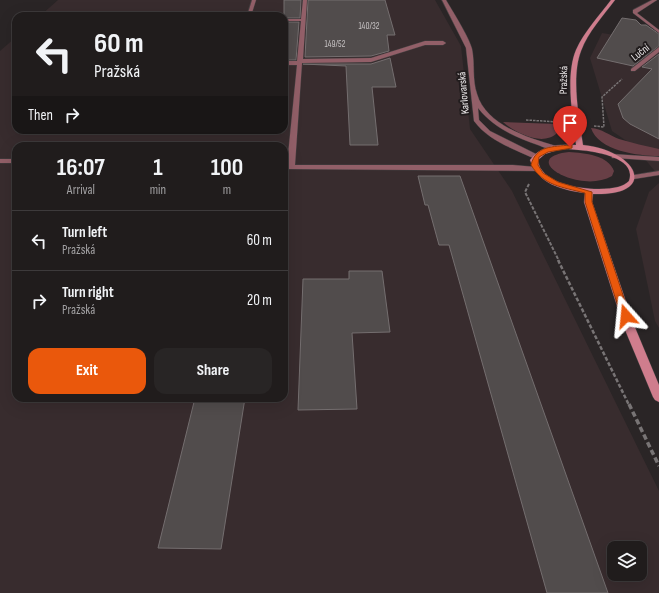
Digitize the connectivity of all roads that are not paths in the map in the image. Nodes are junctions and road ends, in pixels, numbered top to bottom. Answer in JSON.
{"nodes":[{"id":1,"x":254,"y":0,"type":"edge"},
{"id":2,"x":305,"y":0,"type":"edge"},
{"id":3,"x":444,"y":0,"type":"edge"},
{"id":4,"x":613,"y":0,"type":"edge"},
{"id":5,"x":655,"y":0,"type":"edge"},
{"id":6,"x":250,"y":12,"type":"edge"},
{"id":7,"x":288,"y":20,"type":"edge"},
{"id":8,"x":304,"y":20,"type":"junction"},
{"id":9,"x":659,"y":32,"type":"edge"},
{"id":10,"x":443,"y":43,"type":"dead end"},
{"id":11,"x":659,"y":49,"type":"edge"},
{"id":12,"x":288,"y":62,"type":"edge"},
{"id":13,"x":300,"y":62,"type":"junction"},
{"id":14,"x":633,"y":70,"type":"road end"},
{"id":15,"x":474,"y":95,"type":"junction"},
{"id":16,"x":580,"y":147,"type":"junction"},
{"id":17,"x":553,"y":148,"type":"junction"},
{"id":18,"x":536,"y":156,"type":"junction"},
{"id":19,"x":615,"y":156,"type":"junction"},
{"id":20,"x":659,"y":159,"type":"edge"},
{"id":21,"x":0,"y":160,"type":"edge"},
{"id":22,"x":12,"y":161,"type":"edge"},
{"id":23,"x":288,"y":167,"type":"edge"},
{"id":24,"x":536,"y":169,"type":"junction"},
{"id":25,"x":659,"y":173,"type":"edge"},
{"id":26,"x":634,"y":177,"type":"junction"},
{"id":27,"x":589,"y":192,"type":"junction"},
{"id":28,"x":659,"y":396,"type":"edge"}],
"edges":[{"from":1,"to":6,"type":"street"},
{"from":2,"to":8,"type":"street"},
{"from":3,"to":15,"type":"street","name":"Karlovarská"},
{"from":4,"to":16,"type":"main road","name":"Pražská"},
{"from":5,"to":9,"type":"street","name":"Luční"},
{"from":7,"to":8,"type":"street"},
{"from":8,"to":13,"type":"street"},
{"from":10,"to":13,"type":"street"},
{"from":11,"to":14,"type":"street","name":"Luční"},
{"from":12,"to":13,"type":"street"},
{"from":13,"to":23,"type":"street"},
{"from":15,"to":17,"type":"street"},
{"from":15,"to":18,"type":"street","name":"Karlovarská"},
{"from":16,"to":17,"type":"main road"},
{"from":16,"to":19,"type":"main road"},
{"from":17,"to":18,"type":"main road"},
{"from":18,"to":24,"type":"main road"},
{"from":19,"to":20,"type":"street"},
{"from":19,"to":26,"type":"main road"},
{"from":21,"to":22,"type":"street"},
{"from":23,"to":24,"type":"street"},
{"from":24,"to":27,"type":"main road"},
{"from":25,"to":26,"type":"street"},
{"from":26,"to":27,"type":"main road"},
{"from":27,"to":28,"type":"main road"}]}
